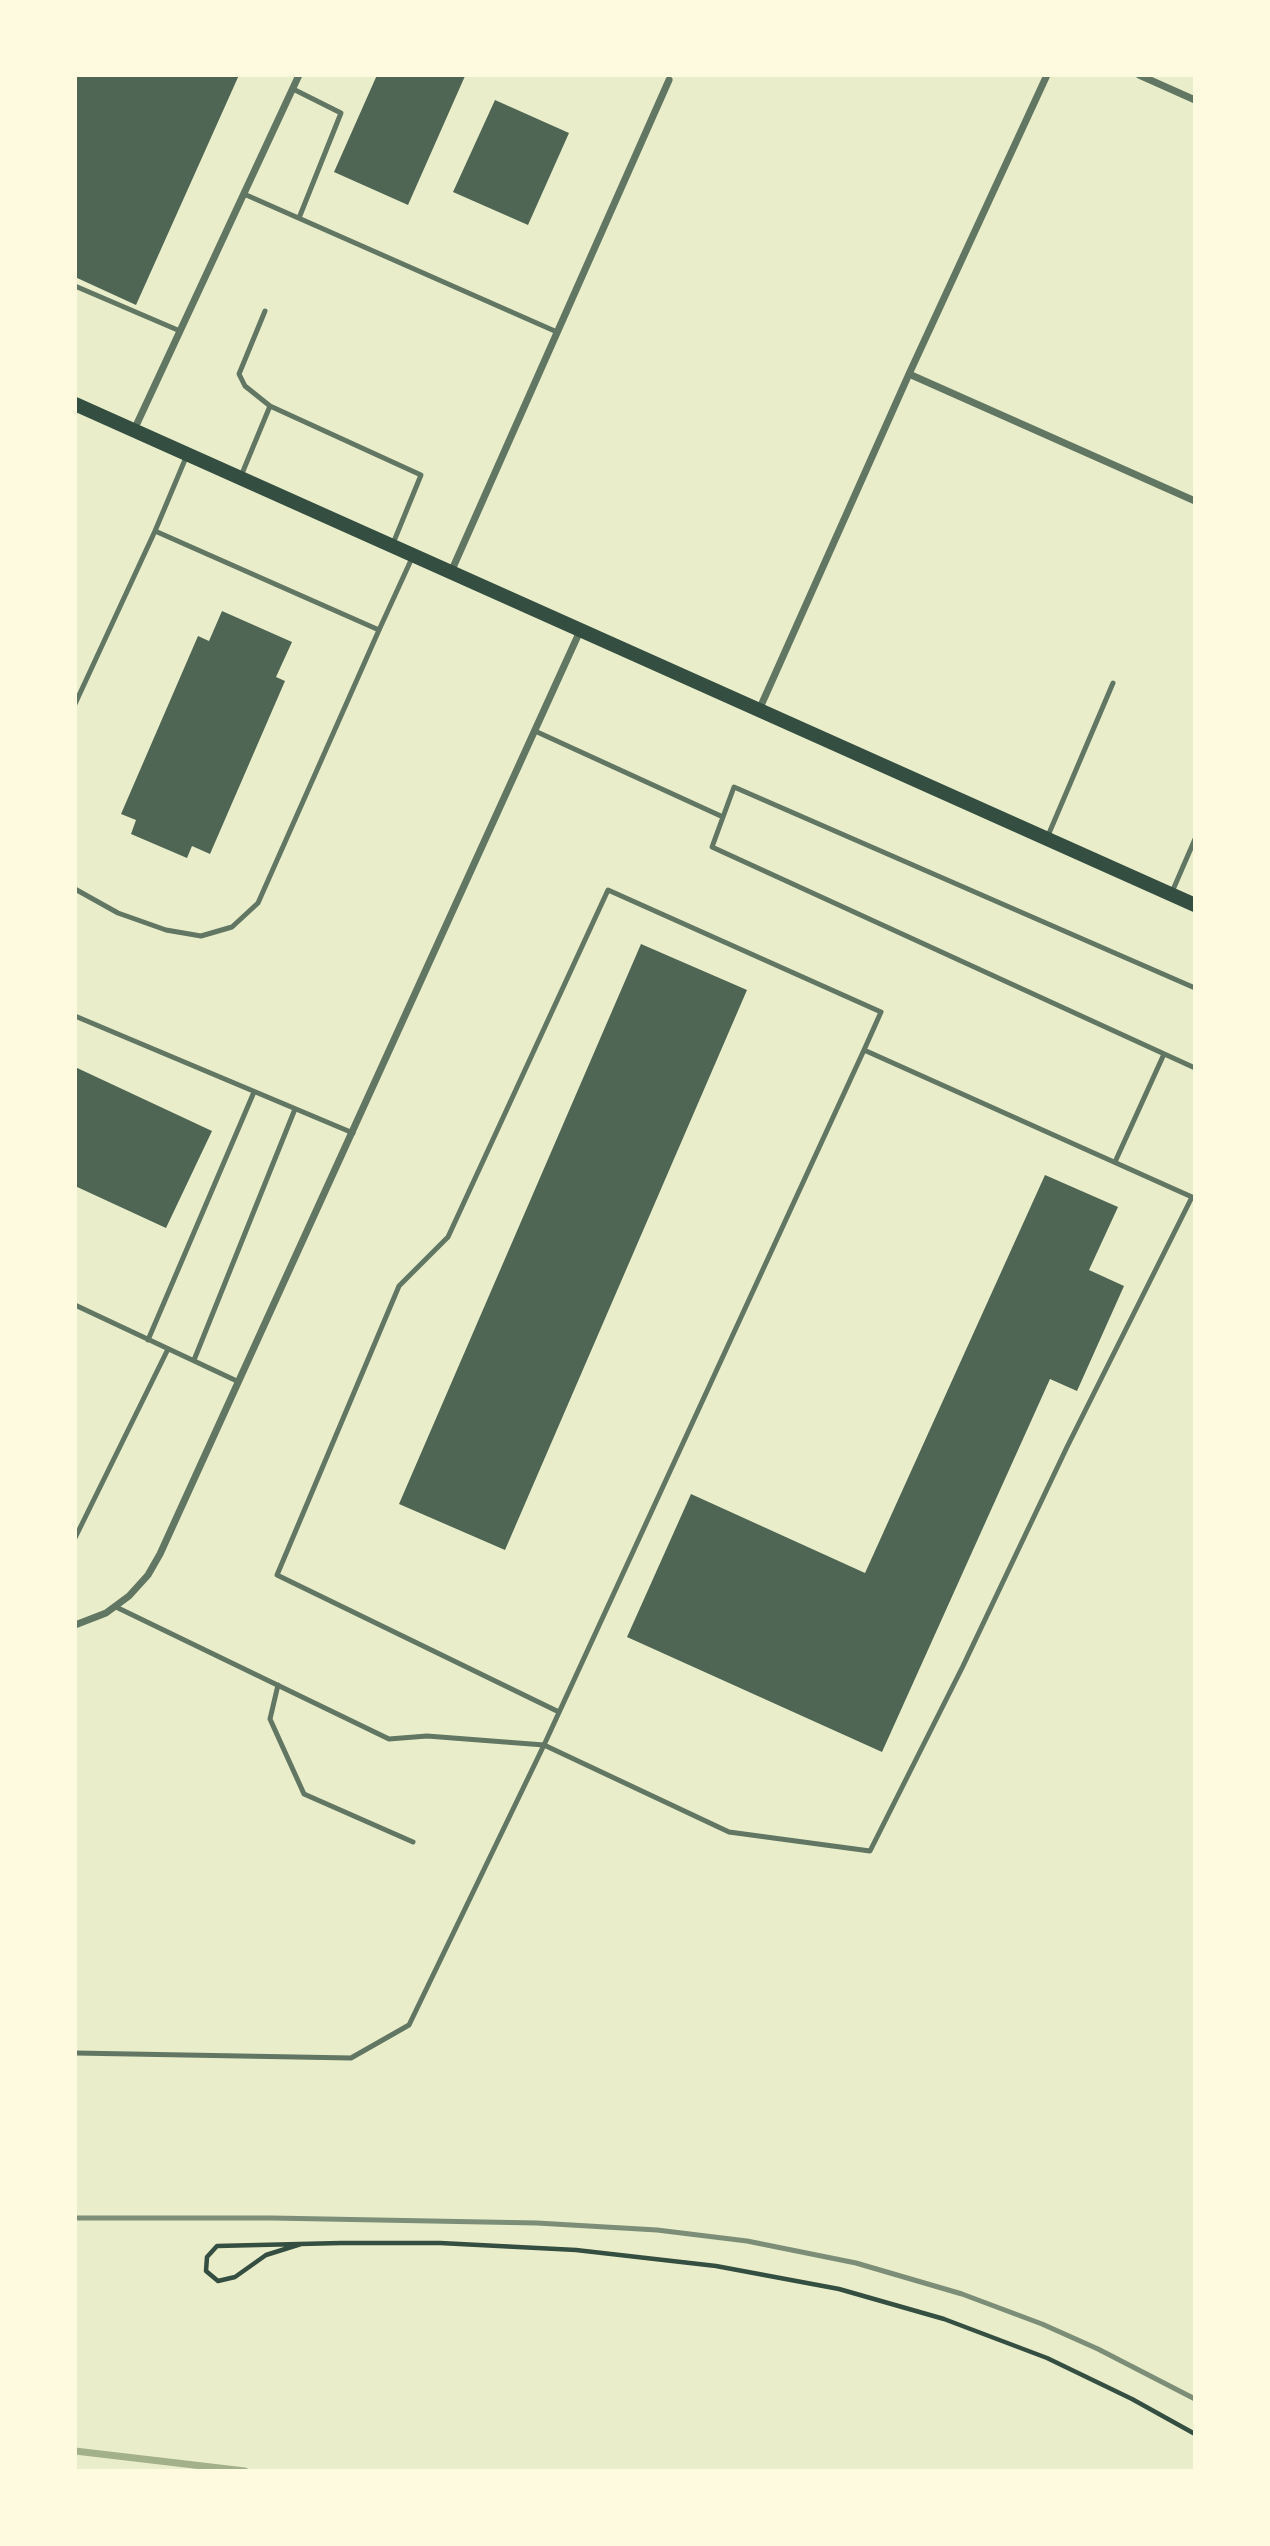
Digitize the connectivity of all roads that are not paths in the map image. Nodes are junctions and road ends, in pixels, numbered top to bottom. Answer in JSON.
{"nodes":[{"id":1,"x":1047,"y":75,"type":"edge"},
{"id":2,"x":298,"y":76,"type":"edge"},
{"id":3,"x":1141,"y":76,"type":"edge"},
{"id":4,"x":669,"y":80,"type":"dead end"},
{"id":5,"x":293,"y":89,"type":"junction"},
{"id":6,"x":1195,"y":100,"type":"edge"},
{"id":7,"x":244,"y":194,"type":"junction"},
{"id":8,"x":299,"y":218,"type":"junction"},
{"id":9,"x":75,"y":286,"type":"edge"},
{"id":10,"x":265,"y":311,"type":"dead end"},
{"id":11,"x":180,"y":331,"type":"junction"},
{"id":12,"x":557,"y":332,"type":"junction"},
{"id":13,"x":909,"y":374,"type":"junction"},
{"id":14,"x":75,"y":404,"type":"edge"},
{"id":15,"x":270,"y":406,"type":"junction"},
{"id":16,"x":134,"y":431,"type":"junction"},
{"id":17,"x":188,"y":455,"type":"junction"},
{"id":18,"x":241,"y":477,"type":"junction"},
{"id":19,"x":1195,"y":501,"type":"edge"},
{"id":20,"x":155,"y":531,"type":"junction"},
{"id":21,"x":392,"y":546,"type":"junction"},
{"id":22,"x":413,"y":555,"type":"junction"},
{"id":23,"x":451,"y":572,"type":"junction"},
{"id":24,"x":379,"y":630,"type":"junction"},
{"id":25,"x":581,"y":630,"type":"junction"},
{"id":26,"x":1113,"y":683,"type":"dead end"},
{"id":27,"x":75,"y":704,"type":"edge"},
{"id":28,"x":759,"y":710,"type":"junction"},
{"id":29,"x":535,"y":731,"type":"junction"},
{"id":30,"x":723,"y":817,"type":"junction"},
{"id":31,"x":1047,"y":839,"type":"junction"},
{"id":32,"x":1195,"y":839,"type":"edge"},
{"id":33,"x":75,"y":889,"type":"edge"},
{"id":34,"x":1171,"y":895,"type":"junction"},
{"id":35,"x":1195,"y":905,"type":"edge"},
{"id":36,"x":1195,"y":988,"type":"edge"},
{"id":37,"x":75,"y":1016,"type":"edge"},
{"id":38,"x":864,"y":1050,"type":"junction"},
{"id":39,"x":1164,"y":1054,"type":"junction"},
{"id":40,"x":1195,"y":1068,"type":"edge"},
{"id":41,"x":254,"y":1092,"type":"junction"},
{"id":42,"x":295,"y":1109,"type":"junction"},
{"id":43,"x":353,"y":1133,"type":"junction"},
{"id":44,"x":1115,"y":1162,"type":"junction"},
{"id":45,"x":75,"y":1305,"type":"edge"},
{"id":46,"x":148,"y":1340,"type":"junction"},
{"id":47,"x":168,"y":1349,"type":"junction"},
{"id":48,"x":194,"y":1360,"type":"junction"},
{"id":49,"x":239,"y":1382,"type":"junction"},
{"id":50,"x":75,"y":1538,"type":"edge"},
{"id":51,"x":116,"y":1606,"type":"junction"},
{"id":52,"x":75,"y":1625,"type":"edge"},
{"id":53,"x":278,"y":1685,"type":"junction"},
{"id":54,"x":559,"y":1712,"type":"junction"},
{"id":55,"x":544,"y":1745,"type":"junction"},
{"id":56,"x":413,"y":1842,"type":"dead end"},
{"id":57,"x":75,"y":2053,"type":"edge"}],
"edges":[{"from":1,"to":13,"type":"street"},
{"from":2,"to":5,"type":"street"},
{"from":3,"to":6,"type":"street"},
{"from":4,"to":12,"type":"street"},
{"from":5,"to":7,"type":"street"},
{"from":5,"to":8,"type":"lane"},
{"from":7,"to":8,"type":"lane"},
{"from":7,"to":11,"type":"street"},
{"from":8,"to":12,"type":"lane"},
{"from":9,"to":11,"type":"lane"},
{"from":10,"to":15,"type":"lane"},
{"from":11,"to":16,"type":"street"},
{"from":12,"to":23,"type":"street"},
{"from":13,"to":19,"type":"street"},
{"from":13,"to":28,"type":"street"},
{"from":14,"to":16,"type":"main road"},
{"from":15,"to":18,"type":"lane"},
{"from":15,"to":21,"type":"lane"},
{"from":16,"to":17,"type":"main road"},
{"from":17,"to":18,"type":"main road"},
{"from":17,"to":20,"type":"lane"},
{"from":18,"to":21,"type":"main road"},
{"from":20,"to":24,"type":"lane"},
{"from":20,"to":27,"type":"lane"},
{"from":21,"to":22,"type":"main road"},
{"from":22,"to":23,"type":"main road"},
{"from":22,"to":24,"type":"lane"},
{"from":23,"to":25,"type":"main road"},
{"from":24,"to":33,"type":"lane"},
{"from":25,"to":28,"type":"main road"},
{"from":25,"to":29,"type":"street"},
{"from":26,"to":31,"type":"lane"},
{"from":28,"to":31,"type":"main road"},
{"from":29,"to":30,"type":"lane"},
{"from":29,"to":43,"type":"street"},
{"from":30,"to":36,"type":"lane"},
{"from":30,"to":39,"type":"lane"},
{"from":31,"to":34,"type":"main road"},
{"from":32,"to":34,"type":"lane"},
{"from":34,"to":35,"type":"main road"},
{"from":37,"to":41,"type":"lane"},
{"from":38,"to":44,"type":"lane"},
{"from":38,"to":54,"type":"lane"},
{"from":38,"to":54,"type":"lane"},
{"from":39,"to":40,"type":"lane"},
{"from":39,"to":44,"type":"lane"},
{"from":41,"to":42,"type":"lane"},
{"from":41,"to":46,"type":"lane"},
{"from":42,"to":43,"type":"lane"},
{"from":42,"to":48,"type":"lane"},
{"from":43,"to":49,"type":"street"},
{"from":44,"to":55,"type":"lane"},
{"from":45,"to":46,"type":"lane"},
{"from":46,"to":47,"type":"lane"},
{"from":47,"to":48,"type":"lane"},
{"from":47,"to":50,"type":"lane"},
{"from":48,"to":49,"type":"lane"},
{"from":49,"to":51,"type":"street"},
{"from":51,"to":52,"type":"street"},
{"from":51,"to":53,"type":"lane"},
{"from":53,"to":55,"type":"lane"},
{"from":53,"to":56,"type":"lane"},
{"from":54,"to":55,"type":"lane"},
{"from":55,"to":57,"type":"lane"}]}
